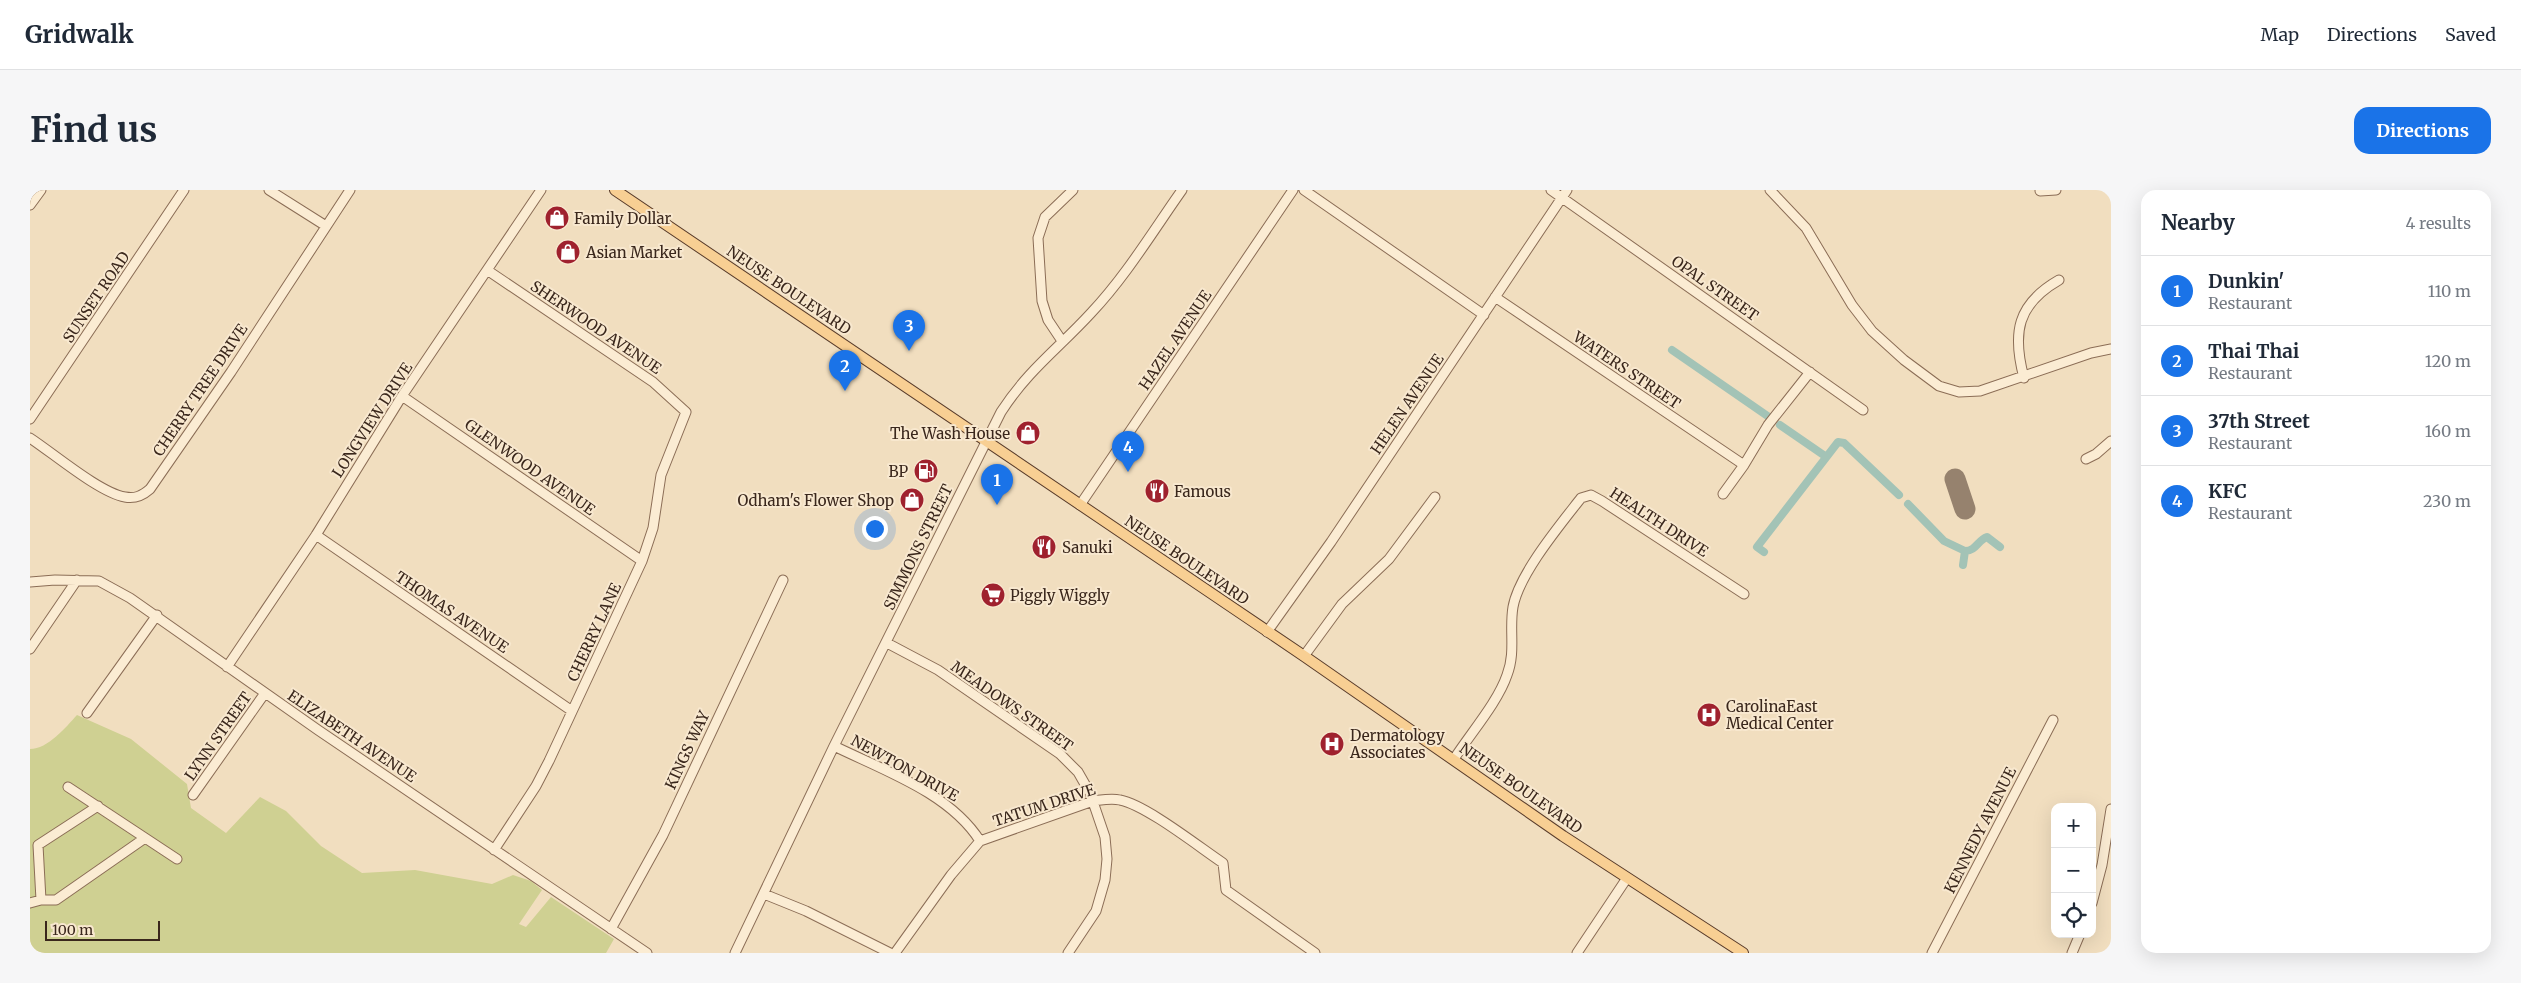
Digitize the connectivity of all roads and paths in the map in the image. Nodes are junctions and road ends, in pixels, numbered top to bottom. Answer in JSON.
{"nodes":[{"id":1,"x":40,"y":190,"type":"edge"},
{"id":2,"x":184,"y":190,"type":"edge"},
{"id":3,"x":269,"y":190,"type":"edge"},
{"id":4,"x":350,"y":190,"type":"edge"},
{"id":5,"x":541,"y":190,"type":"edge"},
{"id":6,"x":615,"y":190,"type":"edge"},
{"id":7,"x":1073,"y":190,"type":"edge"},
{"id":8,"x":1182,"y":190,"type":"edge"},
{"id":9,"x":1293,"y":190,"type":"edge"},
{"id":10,"x":1304,"y":190,"type":"edge"},
{"id":11,"x":1551,"y":190,"type":"edge"},
{"id":12,"x":1770,"y":190,"type":"edge"},
{"id":13,"x":2056,"y":190,"type":"edge"},
{"id":14,"x":2040,"y":191,"type":"edge"},
{"id":15,"x":1565,"y":194,"type":"edge"},
{"id":16,"x":30,"y":205,"type":"edge"},
{"id":17,"x":326,"y":226,"type":"junction"},
{"id":18,"x":487,"y":270,"type":"junction"},
{"id":19,"x":2059,"y":280,"type":"dead end"},
{"id":20,"x":1495,"y":297,"type":"junction"},
{"id":21,"x":1484,"y":315,"type":"junction"},
{"id":22,"x":1062,"y":341,"type":"junction"},
{"id":23,"x":2111,"y":349,"type":"edge"},
{"id":24,"x":1810,"y":372,"type":"junction"},
{"id":25,"x":2024,"y":378,"type":"junction"},
{"id":26,"x":402,"y":396,"type":"junction"},
{"id":27,"x":1863,"y":410,"type":"dead end"},
{"id":28,"x":686,"y":412,"type":"joint"},
{"id":29,"x":30,"y":419,"type":"edge"},
{"id":30,"x":30,"y":438,"type":"edge"},
{"id":31,"x":986,"y":440,"type":"junction"},
{"id":32,"x":2111,"y":441,"type":"edge"},
{"id":33,"x":2086,"y":459,"type":"dead end"},
{"id":34,"x":1744,"y":465,"type":"junction"},
{"id":35,"x":1723,"y":494,"type":"dead end"},
{"id":36,"x":1435,"y":497,"type":"dead end"},
{"id":37,"x":1080,"y":505,"type":"junction"},
{"id":38,"x":316,"y":534,"type":"junction"},
{"id":39,"x":642,"y":561,"type":"junction"},
{"id":40,"x":77,"y":580,"type":"junction"},
{"id":41,"x":783,"y":580,"type":"dead end"},
{"id":42,"x":30,"y":582,"type":"edge"},
{"id":43,"x":1744,"y":594,"type":"dead end"},
{"id":44,"x":157,"y":615,"type":"junction"},
{"id":45,"x":1267,"y":632,"type":"junction"},
{"id":46,"x":887,"y":643,"type":"junction"},
{"id":47,"x":30,"y":649,"type":"edge"},
{"id":48,"x":1304,"y":656,"type":"junction"},
{"id":49,"x":227,"y":667,"type":"junction"},
{"id":50,"x":265,"y":693,"type":"junction"},
{"id":51,"x":572,"y":711,"type":"junction"},
{"id":52,"x":87,"y":713,"type":"dead end"},
{"id":53,"x":2053,"y":720,"type":"dead end"},
{"id":54,"x":834,"y":746,"type":"junction"},
{"id":55,"x":1454,"y":759,"type":"junction"},
{"id":56,"x":68,"y":787,"type":"dead end"},
{"id":57,"x":193,"y":795,"type":"dead end"},
{"id":58,"x":1093,"y":800,"type":"junction"},
{"id":59,"x":98,"y":806,"type":"junction"},
{"id":60,"x":2111,"y":809,"type":"edge"},
{"id":61,"x":145,"y":838,"type":"junction"},
{"id":62,"x":980,"y":841,"type":"junction"},
{"id":63,"x":494,"y":850,"type":"junction"},
{"id":64,"x":177,"y":859,"type":"dead end"},
{"id":65,"x":1627,"y":878,"type":"junction"},
{"id":66,"x":2095,"y":893,"type":"edge"},
{"id":67,"x":764,"y":894,"type":"junction"},
{"id":68,"x":41,"y":900,"type":"junction"},
{"id":69,"x":30,"y":903,"type":"edge"},
{"id":70,"x":610,"y":930,"type":"junction"},
{"id":71,"x":2078,"y":938,"type":"edge"},
{"id":72,"x":647,"y":953,"type":"edge"},
{"id":73,"x":735,"y":953,"type":"edge"},
{"id":74,"x":890,"y":953,"type":"edge"},
{"id":75,"x":895,"y":953,"type":"edge"},
{"id":76,"x":1068,"y":953,"type":"edge"},
{"id":77,"x":1314,"y":953,"type":"edge"},
{"id":78,"x":1577,"y":953,"type":"edge"},
{"id":79,"x":1742,"y":953,"type":"edge"},
{"id":80,"x":1932,"y":953,"type":"edge"},
{"id":81,"x":2072,"y":953,"type":"edge"}],
"edges":[{"from":1,"to":16,"type":"street"},
{"from":2,"to":29,"type":"street","name":"SUNSET ROAD"},
{"from":3,"to":17,"type":"street"},
{"from":4,"to":17,"type":"street","name":"CHERRY TREE DRIVE"},
{"from":5,"to":18,"type":"street","name":"LONGVIEW DRIVE"},
{"from":6,"to":31,"type":"main road","name":"NEUSE BOULEVARD"},
{"from":7,"to":22,"type":"street"},
{"from":8,"to":22,"type":"street","name":"SIMMONS STREET"},
{"from":9,"to":37,"type":"street","name":"HAZEL AVENUE"},
{"from":10,"to":21,"type":"street"},
{"from":11,"to":15,"type":"street","name":"OPAL STREET"},
{"from":12,"to":25,"type":"street"},
{"from":13,"to":14,"type":"street"},
{"from":15,"to":20,"type":"street","name":"HELEN AVENUE"},
{"from":15,"to":24,"type":"street","name":"OPAL STREET"},
{"from":17,"to":30,"type":"street","name":"CHERRY TREE DRIVE"},
{"from":18,"to":26,"type":"street","name":"LONGVIEW DRIVE"},
{"from":18,"to":28,"type":"street","name":"SHERWOOD AVENUE"},
{"from":19,"to":25,"type":"street"},
{"from":20,"to":21,"type":"street","name":"HELEN AVENUE"},
{"from":20,"to":34,"type":"street","name":"WATERS STREET"},
{"from":21,"to":45,"type":"street","name":"HELEN AVENUE"},
{"from":22,"to":31,"type":"street","name":"SIMMONS STREET"},
{"from":23,"to":25,"type":"street"},
{"from":24,"to":27,"type":"street","name":"OPAL STREET"},
{"from":24,"to":34,"type":"street"},
{"from":26,"to":38,"type":"street","name":"LONGVIEW DRIVE"},
{"from":26,"to":39,"type":"street","name":"GLENWOOD AVENUE"},
{"from":28,"to":39,"type":"street","name":"CHERRY LANE"},
{"from":31,"to":37,"type":"main road","name":"NEUSE BOULEVARD"},
{"from":31,"to":46,"type":"street","name":"SIMMONS STREET"},
{"from":32,"to":33,"type":"street"},
{"from":34,"to":35,"type":"street"},
{"from":36,"to":48,"type":"street"},
{"from":37,"to":45,"type":"main road","name":"NEUSE BOULEVARD"},
{"from":38,"to":49,"type":"street","name":"LONGVIEW DRIVE"},
{"from":38,"to":51,"type":"street","name":"THOMAS AVENUE"},
{"from":39,"to":51,"type":"street","name":"CHERRY LANE"},
{"from":40,"to":42,"type":"street","name":"ELIZABETH AVENUE"},
{"from":40,"to":44,"type":"street","name":"ELIZABETH AVENUE"},
{"from":40,"to":47,"type":"street"},
{"from":41,"to":70,"type":"street","name":"KINGS WAY"},
{"from":43,"to":55,"type":"street","name":"HEALTH DRIVE"},
{"from":44,"to":49,"type":"street","name":"ELIZABETH AVENUE"},
{"from":44,"to":52,"type":"street"},
{"from":45,"to":48,"type":"main road","name":"NEUSE BOULEVARD"},
{"from":46,"to":54,"type":"street","name":"SIMMONS STREET"},
{"from":46,"to":58,"type":"street","name":"MEADOWS STREET"},
{"from":48,"to":55,"type":"main road","name":"NEUSE BOULEVARD"},
{"from":49,"to":50,"type":"street","name":"ELIZABETH AVENUE"},
{"from":50,"to":57,"type":"street","name":"LYNN STREET"},
{"from":50,"to":63,"type":"street","name":"ELIZABETH AVENUE"},
{"from":51,"to":63,"type":"street","name":"CHERRY LANE"},
{"from":53,"to":80,"type":"street","name":"KENNEDY AVENUE"},
{"from":54,"to":62,"type":"street","name":"NEWTON DRIVE"},
{"from":54,"to":67,"type":"street","name":"SIMMONS STREET"},
{"from":55,"to":65,"type":"main road","name":"NEUSE BOULEVARD"},
{"from":56,"to":59,"type":"street"},
{"from":58,"to":62,"type":"street","name":"TATUM DRIVE"},
{"from":58,"to":76,"type":"street","name":"MEADOWS STREET"},
{"from":58,"to":77,"type":"street","name":"TATUM DRIVE"},
{"from":59,"to":61,"type":"street"},
{"from":59,"to":68,"type":"street"},
{"from":60,"to":66,"type":"street"},
{"from":61,"to":64,"type":"street"},
{"from":61,"to":68,"type":"street"},
{"from":62,"to":75,"type":"street","name":"TATUM DRIVE"},
{"from":63,"to":70,"type":"street","name":"ELIZABETH AVENUE"},
{"from":65,"to":78,"type":"street"},
{"from":65,"to":79,"type":"main road","name":"NEUSE BOULEVARD"},
{"from":67,"to":73,"type":"street","name":"SIMMONS STREET"},
{"from":67,"to":74,"type":"street"},
{"from":68,"to":69,"type":"street"},
{"from":70,"to":72,"type":"street","name":"ELIZABETH AVENUE"},
{"from":71,"to":81,"type":"street"}]}
